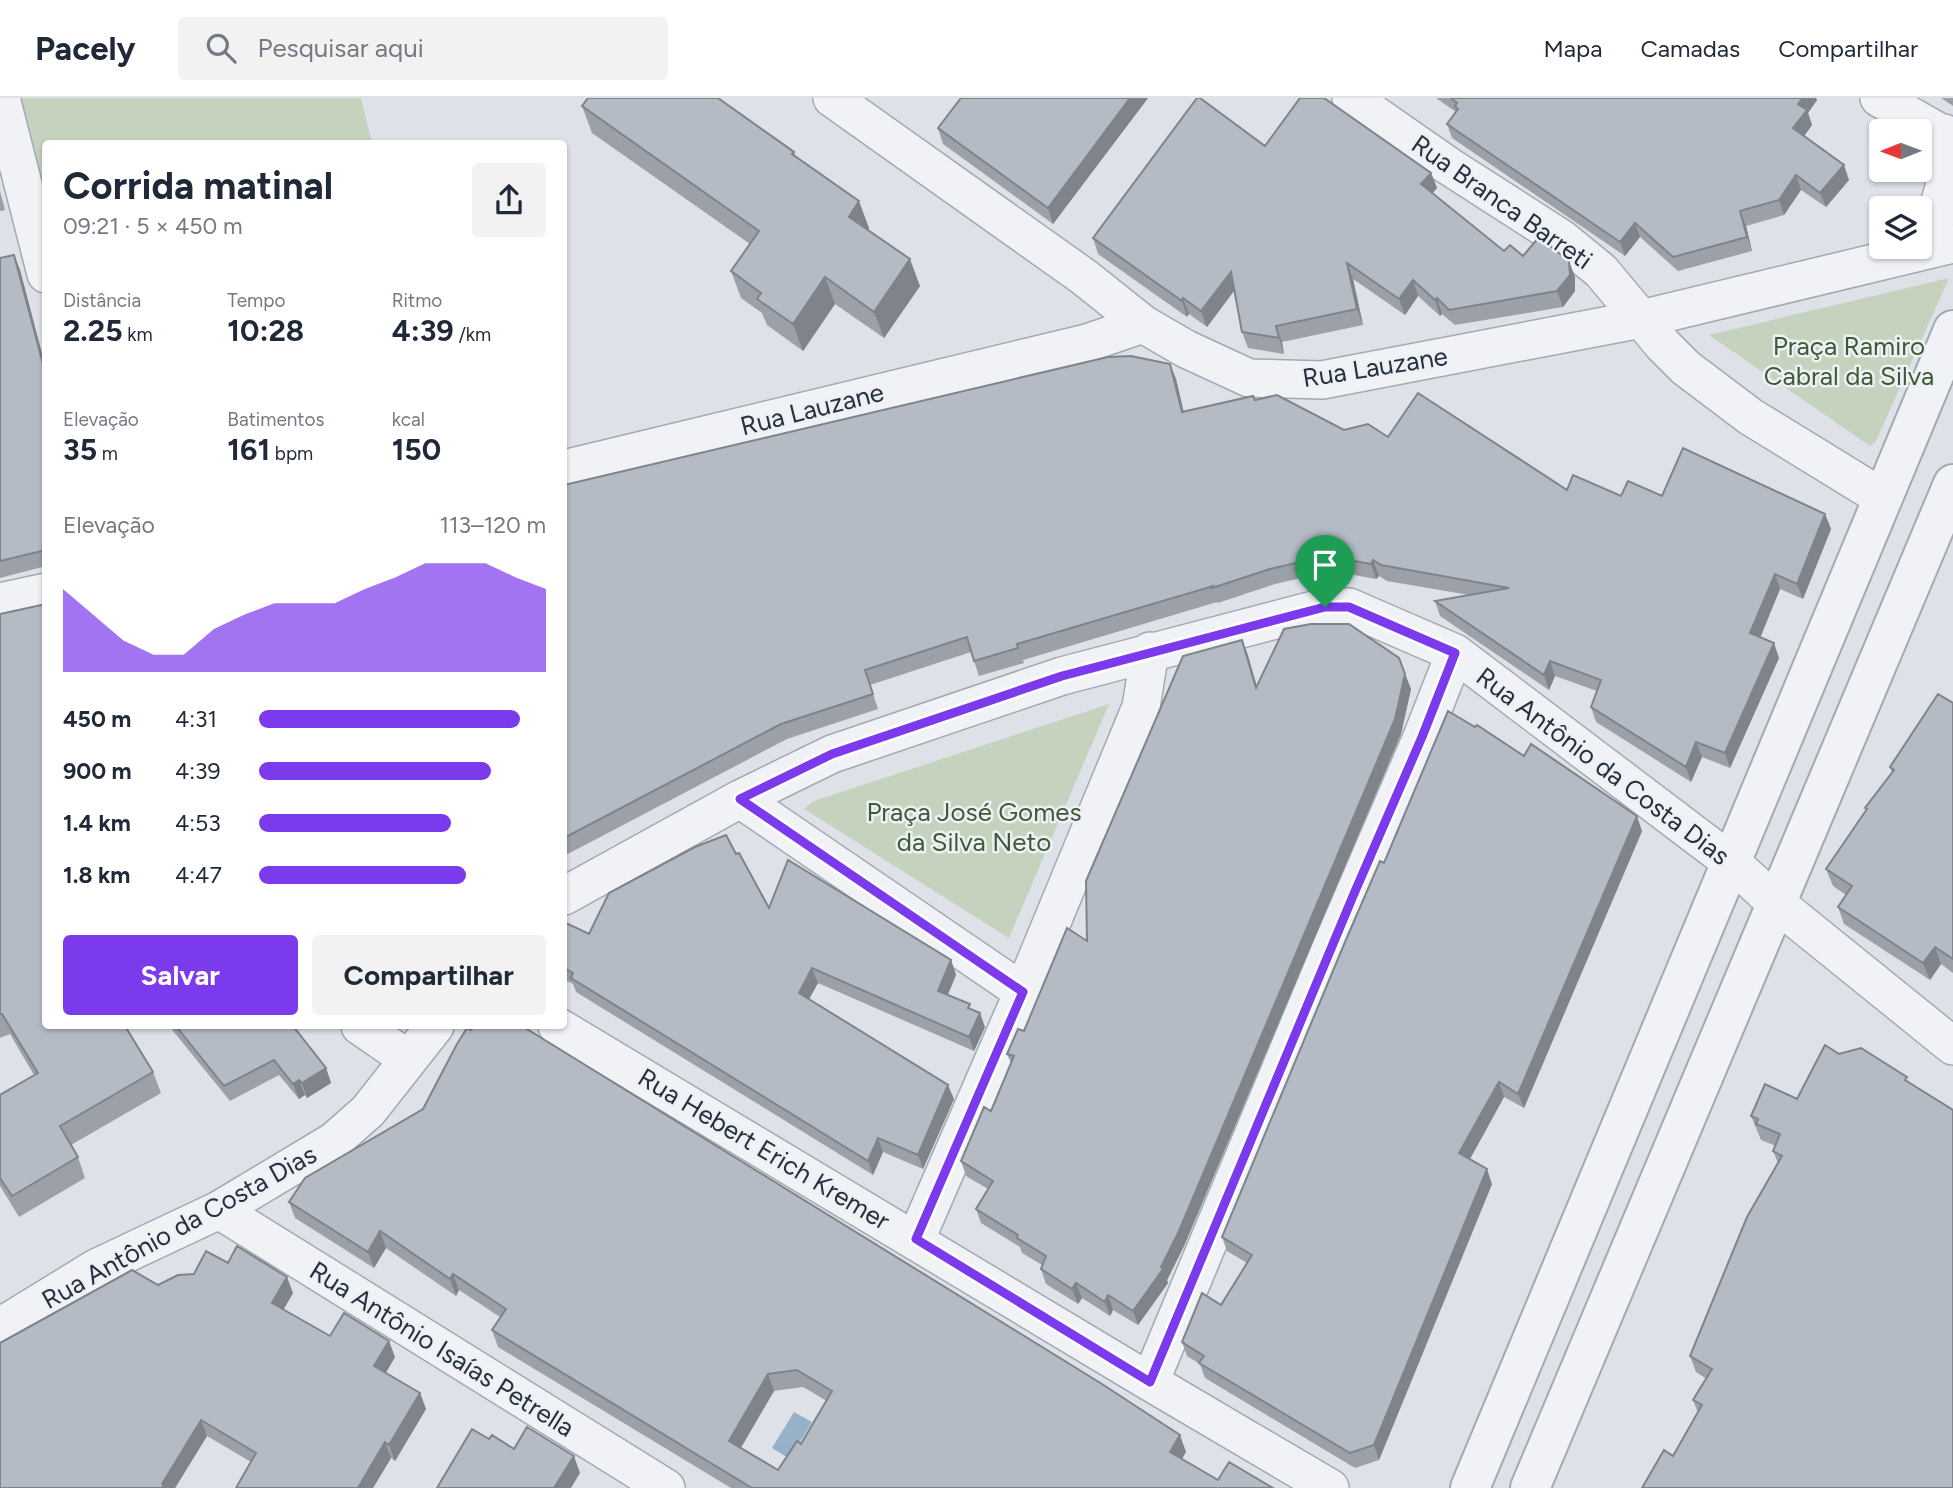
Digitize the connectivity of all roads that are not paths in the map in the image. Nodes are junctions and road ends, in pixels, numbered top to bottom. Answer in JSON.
{"nodes":[{"id":1,"x":1,"y":98,"type":"edge"},
{"id":2,"x":832,"y":98,"type":"edge"},
{"id":3,"x":1352,"y":98,"type":"edge"},
{"id":4,"x":1879,"y":98,"type":"edge"},
{"id":5,"x":1949,"y":136,"type":"edge"},
{"id":6,"x":1940,"y":246,"type":"edge"},
{"id":7,"x":42,"y":258,"type":"edge"},
{"id":8,"x":1641,"y":319,"type":"junction"},
{"id":9,"x":1143,"y":324,"type":"junction"},
{"id":10,"x":1953,"y":330,"type":"edge"},
{"id":11,"x":567,"y":469,"type":"edge"},
{"id":12,"x":1953,"y":484,"type":"edge"},
{"id":13,"x":1883,"y":498,"type":"junction"},
{"id":14,"x":1943,"y":535,"type":"edge"},
{"id":15,"x":42,"y":593,"type":"edge"},
{"id":16,"x":0,"y":602,"type":"edge"},
{"id":17,"x":1150,"y":651,"type":"junction"},
{"id":18,"x":1455,"y":653,"type":"junction"},
{"id":19,"x":740,"y":799,"type":"junction"},
{"id":20,"x":1731,"y":862,"type":"junction"},
{"id":21,"x":567,"y":894,"type":"edge"},
{"id":22,"x":1776,"y":903,"type":"junction"},
{"id":23,"x":1023,"y":992,"type":"junction"},
{"id":24,"x":364,"y":1029,"type":"edge"},
{"id":25,"x":433,"y":1029,"type":"edge"},
{"id":26,"x":562,"y":1029,"type":"edge"},
{"id":27,"x":1953,"y":1046,"type":"edge"},
{"id":28,"x":408,"y":1059,"type":"junction"},
{"id":29,"x":219,"y":1210,"type":"junction"},
{"id":30,"x":916,"y":1239,"type":"junction"},
{"id":31,"x":0,"y":1327,"type":"edge"},
{"id":32,"x":1150,"y":1382,"type":"junction"},
{"id":33,"x":666,"y":1488,"type":"edge"},
{"id":34,"x":1330,"y":1488,"type":"edge"},
{"id":35,"x":1470,"y":1488,"type":"edge"},
{"id":36,"x":1530,"y":1488,"type":"edge"}],
"edges":[{"from":1,"to":7,"type":"street"},
{"from":2,"to":9,"type":"street"},
{"from":3,"to":8,"type":"street","name":"Rua Branca Barreti"},
{"from":4,"to":5,"type":"street"},
{"from":5,"to":6,"type":"street"},
{"from":6,"to":8,"type":"street","name":"Rua Lauzane"},
{"from":8,"to":9,"type":"street","name":"Rua Lauzane"},
{"from":8,"to":13,"type":"street","name":"Rua Branca Barreti"},
{"from":9,"to":11,"type":"street","name":"Rua Lauzane"},
{"from":10,"to":13,"type":"street"},
{"from":12,"to":14,"type":"street"},
{"from":13,"to":20,"type":"street"},
{"from":14,"to":22,"type":"street"},
{"from":15,"to":16,"type":"street"},
{"from":17,"to":18,"type":"street","name":"Rua Antônio da Costa Dias"},
{"from":17,"to":19,"type":"street","name":"Rua Antônio da Costa Dias"},
{"from":17,"to":23,"type":"street"},
{"from":18,"to":20,"type":"street","name":"Rua Antônio da Costa Dias"},
{"from":18,"to":32,"type":"street"},
{"from":19,"to":21,"type":"street","name":"Rua Antônio da Costa Dias"},
{"from":19,"to":23,"type":"street"},
{"from":20,"to":22,"type":"street","name":"Rua Antônio da Costa Dias"},
{"from":20,"to":35,"type":"street"},
{"from":22,"to":27,"type":"street","name":"Rua Antônio da Costa Dias"},
{"from":22,"to":36,"type":"street"},
{"from":23,"to":30,"type":"street"},
{"from":24,"to":28,"type":"street"},
{"from":25,"to":28,"type":"street","name":"Rua Antônio da Costa Dias"},
{"from":26,"to":30,"type":"street","name":"Rua Hebert Erich Kremer"},
{"from":28,"to":29,"type":"street","name":"Rua Antônio da Costa Dias"},
{"from":29,"to":31,"type":"street","name":"Rua Antônio da Costa Dias"},
{"from":29,"to":33,"type":"street","name":"Rua Antônio Isaías Petrella"},
{"from":30,"to":32,"type":"street","name":"Rua Hebert Erich Kremer"},
{"from":32,"to":34,"type":"street","name":"Rua Hebert Erich Kremer"}]}
